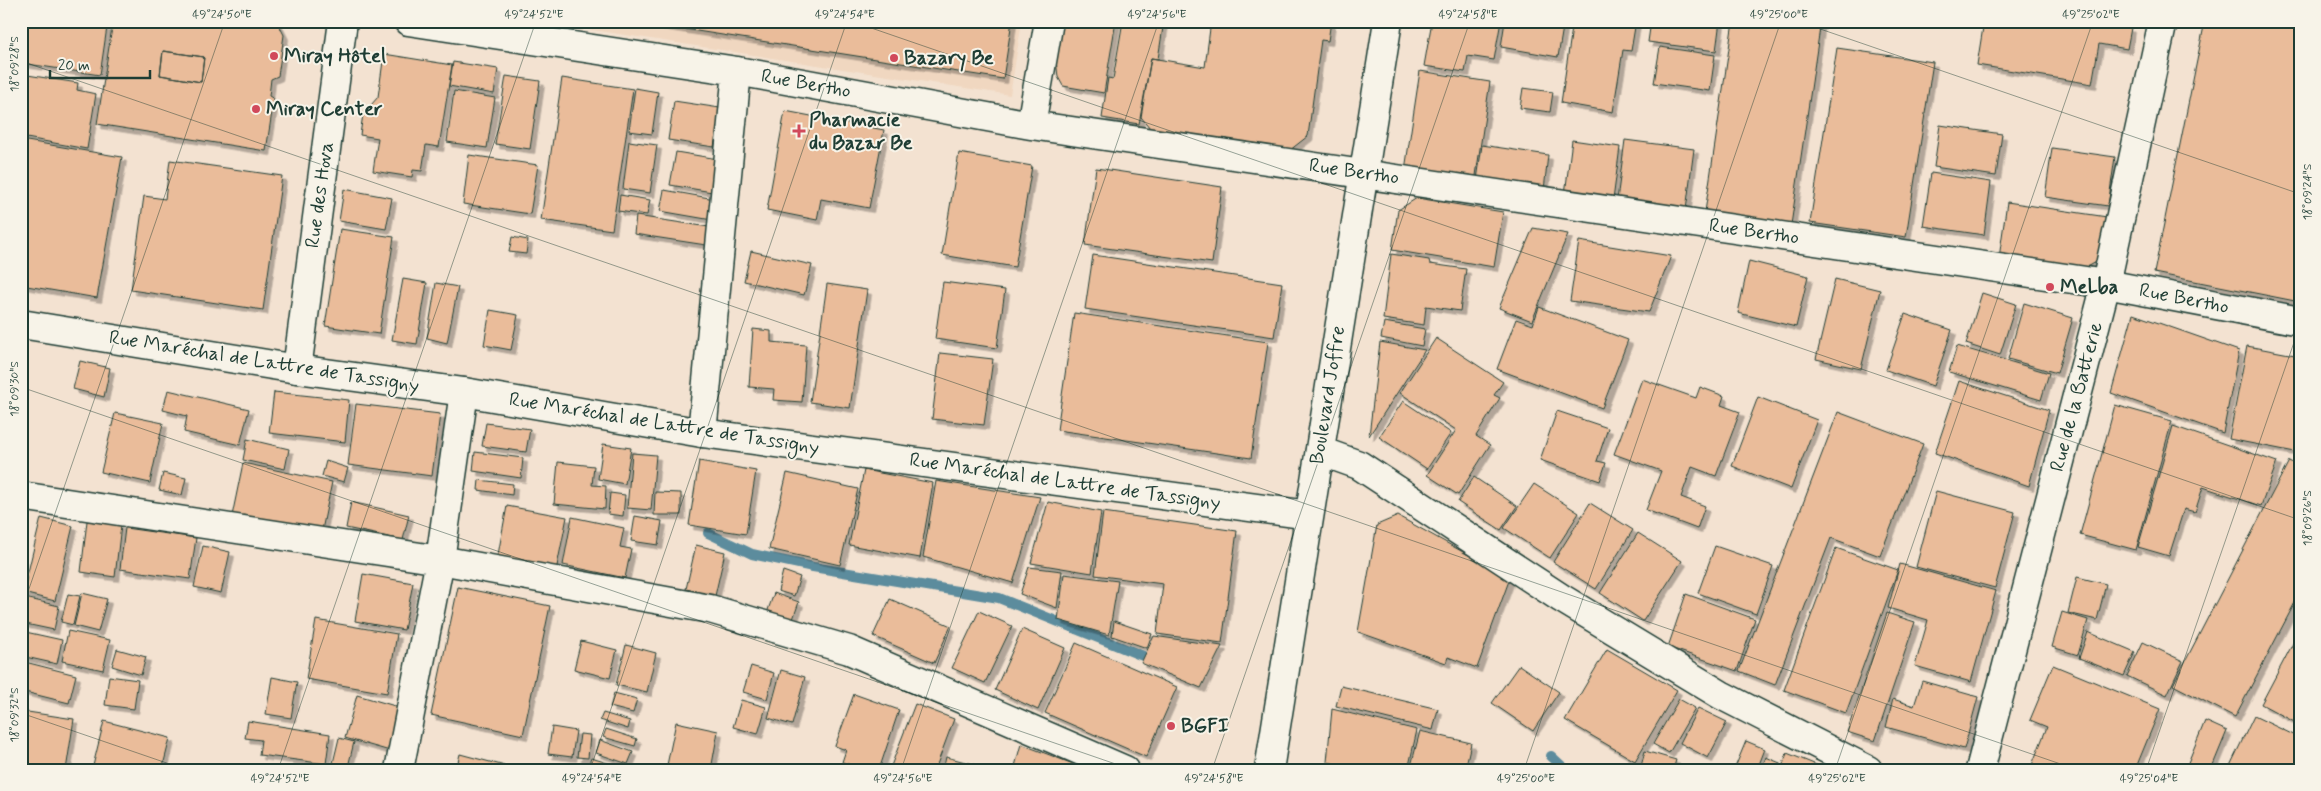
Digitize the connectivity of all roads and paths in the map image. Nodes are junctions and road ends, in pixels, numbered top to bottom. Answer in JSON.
{"nodes":[{"id":1,"x":343,"y":21,"type":"edge"},
{"id":2,"x":408,"y":21,"type":"edge"},
{"id":3,"x":1049,"y":21,"type":"edge"},
{"id":4,"x":1388,"y":21,"type":"edge"},
{"id":5,"x":2163,"y":21,"type":"edge"},
{"id":6,"x":737,"y":71,"type":"junction"},
{"id":7,"x":1031,"y":125,"type":"junction"},
{"id":8,"x":1364,"y":173,"type":"junction"},
{"id":9,"x":2106,"y":284,"type":"junction"},
{"id":10,"x":2300,"y":321,"type":"edge"},
{"id":11,"x":21,"y":324,"type":"edge"},
{"id":12,"x":297,"y":369,"type":"junction"},
{"id":13,"x":464,"y":392,"type":"junction"},
{"id":14,"x":702,"y":433,"type":"junction"},
{"id":15,"x":1320,"y":451,"type":"junction"},
{"id":16,"x":21,"y":496,"type":"edge"},
{"id":17,"x":1309,"y":515,"type":"junction"},
{"id":18,"x":440,"y":560,"type":"junction"},
{"id":19,"x":399,"y":770,"type":"edge"},
{"id":20,"x":1125,"y":770,"type":"edge"},
{"id":21,"x":1269,"y":770,"type":"edge"},
{"id":22,"x":1868,"y":770,"type":"edge"},
{"id":23,"x":1980,"y":770,"type":"edge"}],
"edges":[{"from":1,"to":12,"type":"street","name":"Rue des Hova"},
{"from":2,"to":6,"type":"street","name":"Rue Bertho"},
{"from":3,"to":7,"type":"street"},
{"from":4,"to":8,"type":"street","name":"Boulevard Joffre"},
{"from":5,"to":9,"type":"street","name":"Rue de la Batterie"},
{"from":6,"to":7,"type":"street","name":"Rue Bertho"},
{"from":6,"to":14,"type":"street"},
{"from":7,"to":8,"type":"street","name":"Rue Bertho"},
{"from":8,"to":9,"type":"street","name":"Rue Bertho"},
{"from":8,"to":15,"type":"street","name":"Boulevard Joffre"},
{"from":9,"to":10,"type":"street","name":"Rue Bertho"},
{"from":9,"to":23,"type":"street","name":"Rue de la Batterie"},
{"from":11,"to":12,"type":"street","name":"Rue Maréchal de Lattre de Tassigny"},
{"from":12,"to":13,"type":"street","name":"Rue Maréchal de Lattre de Tassigny"},
{"from":13,"to":14,"type":"street","name":"Rue Maréchal de Lattre de Tassigny"},
{"from":13,"to":18,"type":"street"},
{"from":14,"to":17,"type":"street","name":"Rue Maréchal de Lattre de Tassigny"},
{"from":15,"to":17,"type":"street","name":"Boulevard Joffre"},
{"from":15,"to":22,"type":"street"},
{"from":16,"to":18,"type":"street"},
{"from":17,"to":21,"type":"street","name":"Boulevard Joffre"},
{"from":18,"to":19,"type":"street"},
{"from":18,"to":20,"type":"street"}]}
